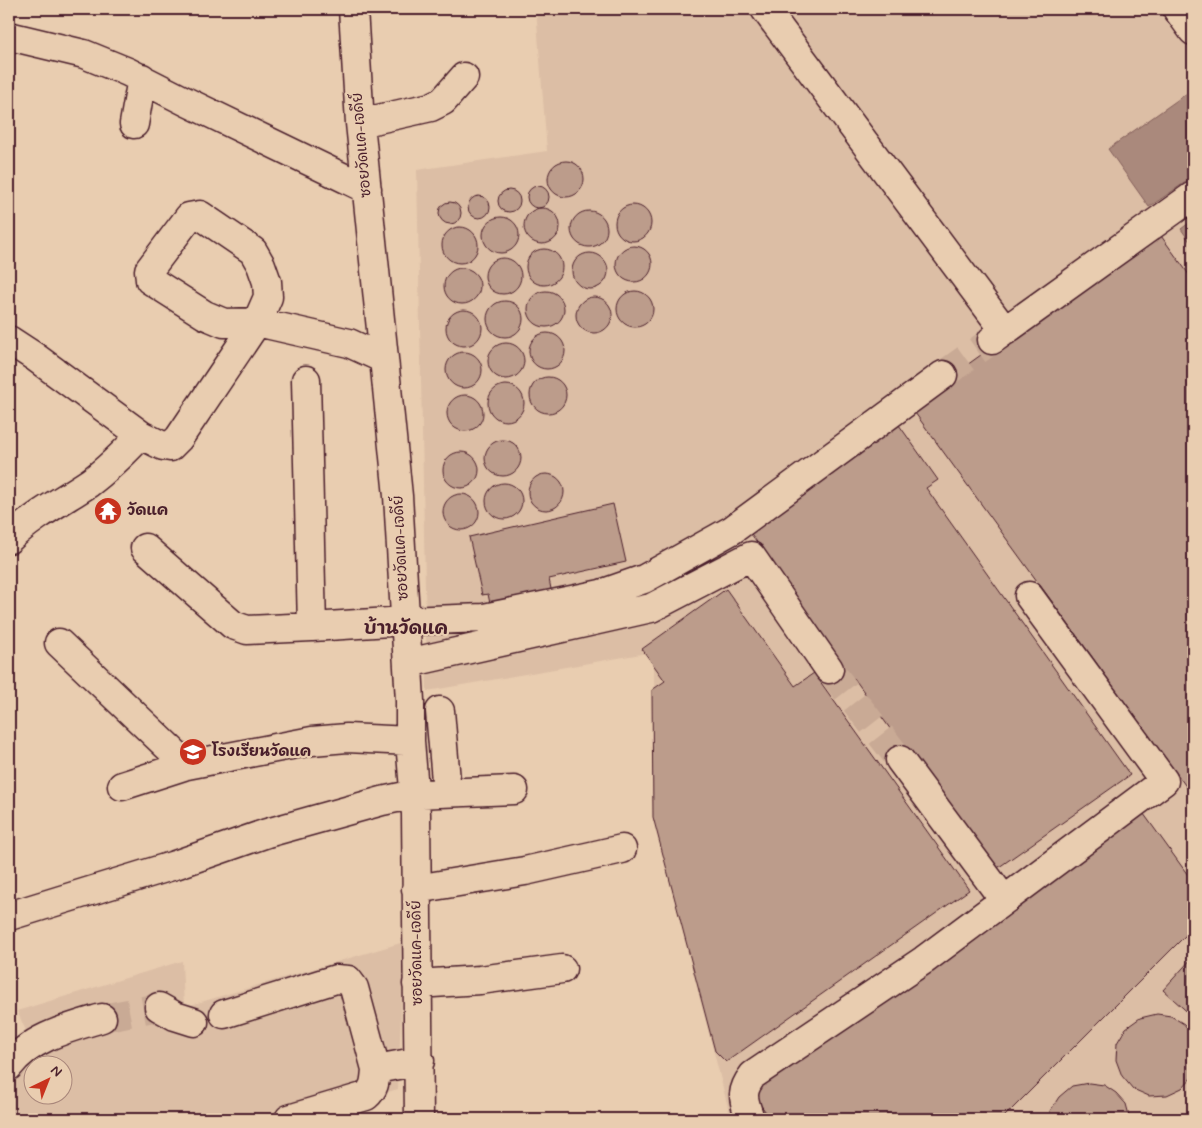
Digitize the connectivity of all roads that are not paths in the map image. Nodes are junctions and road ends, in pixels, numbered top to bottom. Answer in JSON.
{"nodes":[{"id":1,"x":353,"y":9,"type":"edge"},
{"id":2,"x":765,"y":9,"type":"edge"},
{"id":3,"x":1178,"y":9,"type":"edge"},
{"id":4,"x":1193,"y":31,"type":"edge"},
{"id":5,"x":9,"y":36,"type":"edge"},
{"id":6,"x":464,"y":77,"type":"dead end"},
{"id":7,"x":142,"y":78,"type":"junction"},
{"id":8,"x":359,"y":117,"type":"junction"},
{"id":9,"x":134,"y":124,"type":"dead end"},
{"id":10,"x":366,"y":189,"type":"junction"},
{"id":11,"x":1193,"y":196,"type":"edge"},
{"id":12,"x":256,"y":322,"type":"junction"},
{"id":13,"x":9,"y":340,"type":"edge"},
{"id":14,"x":384,"y":359,"type":"junction"},
{"id":15,"x":943,"y":375,"type":"tunnel mouth"},
{"id":16,"x":306,"y":380,"type":"dead end"},
{"id":17,"x":141,"y":435,"type":"junction"},
{"id":18,"x":9,"y":538,"type":"edge"},
{"id":19,"x":145,"y":548,"type":"dead end"},
{"id":20,"x":1029,"y":596,"type":"dead end"},
{"id":21,"x":405,"y":620,"type":"junction"},
{"id":22,"x":312,"y":627,"type":"junction"},
{"id":23,"x":59,"y":643,"type":"dead end"},
{"id":24,"x":408,"y":664,"type":"junction"},
{"id":25,"x":829,"y":669,"type":"tunnel mouth"},
{"id":26,"x":440,"y":711,"type":"dead end"},
{"id":27,"x":410,"y":741,"type":"junction"},
{"id":28,"x":900,"y":760,"type":"tunnel mouth"},
{"id":29,"x":186,"y":765,"type":"junction"},
{"id":30,"x":122,"y":786,"type":"dead end"},
{"id":31,"x":514,"y":790,"type":"dead end"},
{"id":32,"x":447,"y":792,"type":"junction"},
{"id":33,"x":414,"y":794,"type":"junction"},
{"id":34,"x":622,"y":848,"type":"dead end"},
{"id":35,"x":416,"y":889,"type":"junction"},
{"id":36,"x":1004,"y":900,"type":"junction"},
{"id":37,"x":9,"y":916,"type":"edge"},
{"id":38,"x":562,"y":969,"type":"dead end"},
{"id":39,"x":417,"y":984,"type":"junction"},
{"id":40,"x":160,"y":1007,"type":"tunnel mouth"},
{"id":41,"x":224,"y":1014,"type":"dead end"},
{"id":42,"x":102,"y":1018,"type":"tunnel mouth"},
{"id":43,"x":194,"y":1022,"type":"dead end"},
{"id":44,"x":420,"y":1061,"type":"junction"},
{"id":45,"x":9,"y":1066,"type":"edge"},
{"id":46,"x":376,"y":1069,"type":"junction"},
{"id":47,"x":289,"y":1119,"type":"edge"},
{"id":48,"x":419,"y":1119,"type":"edge"},
{"id":49,"x":750,"y":1119,"type":"edge"}],
"edges":[{"from":1,"to":8,"type":"street","name":"ซอยวัดแค-เจดีย์"},
{"from":2,"to":11,"type":"street"},
{"from":3,"to":4,"type":"street"},
{"from":5,"to":7,"type":"street"},
{"from":6,"to":8,"type":"street"},
{"from":7,"to":9,"type":"street"},
{"from":7,"to":10,"type":"street"},
{"from":8,"to":10,"type":"street","name":"ซอยวัดแค-เจดีย์"},
{"from":10,"to":14,"type":"street","name":"ซอยวัดแค-เจดีย์"},
{"from":12,"to":12,"type":"street"},
{"from":12,"to":14,"type":"street"},
{"from":12,"to":17,"type":"street"},
{"from":13,"to":17,"type":"street"},
{"from":14,"to":21,"type":"street","name":"ซอยวัดแค-เจดีย์"},
{"from":15,"to":21,"type":"street"},
{"from":16,"to":22,"type":"street"},
{"from":17,"to":18,"type":"street"},
{"from":19,"to":22,"type":"street"},
{"from":20,"to":36,"type":"street"},
{"from":21,"to":22,"type":"street"},
{"from":21,"to":24,"type":"street","name":"ซอยวัดแค-เจดีย์"},
{"from":23,"to":29,"type":"street"},
{"from":24,"to":25,"type":"street"},
{"from":24,"to":27,"type":"street","name":"ซอยวัดแค-เจดีย์"},
{"from":26,"to":32,"type":"street"},
{"from":27,"to":29,"type":"street"},
{"from":27,"to":33,"type":"street","name":"ซอยวัดแค-เจดีย์"},
{"from":28,"to":36,"type":"street"},
{"from":29,"to":30,"type":"street"},
{"from":31,"to":32,"type":"street"},
{"from":32,"to":33,"type":"street"},
{"from":33,"to":35,"type":"street","name":"ซอยวัดแค-เจดีย์"},
{"from":33,"to":37,"type":"street"},
{"from":34,"to":35,"type":"street"},
{"from":35,"to":39,"type":"street","name":"ซอยวัดแค-เจดีย์"},
{"from":36,"to":49,"type":"street"},
{"from":38,"to":39,"type":"street"},
{"from":39,"to":44,"type":"street","name":"ซอยวัดแค-เจดีย์"},
{"from":40,"to":43,"type":"street"},
{"from":41,"to":46,"type":"street"},
{"from":42,"to":45,"type":"street"},
{"from":44,"to":46,"type":"street"},
{"from":44,"to":48,"type":"street","name":"ซอยวัดแค-เจดีย์"},
{"from":46,"to":47,"type":"street"}]}
